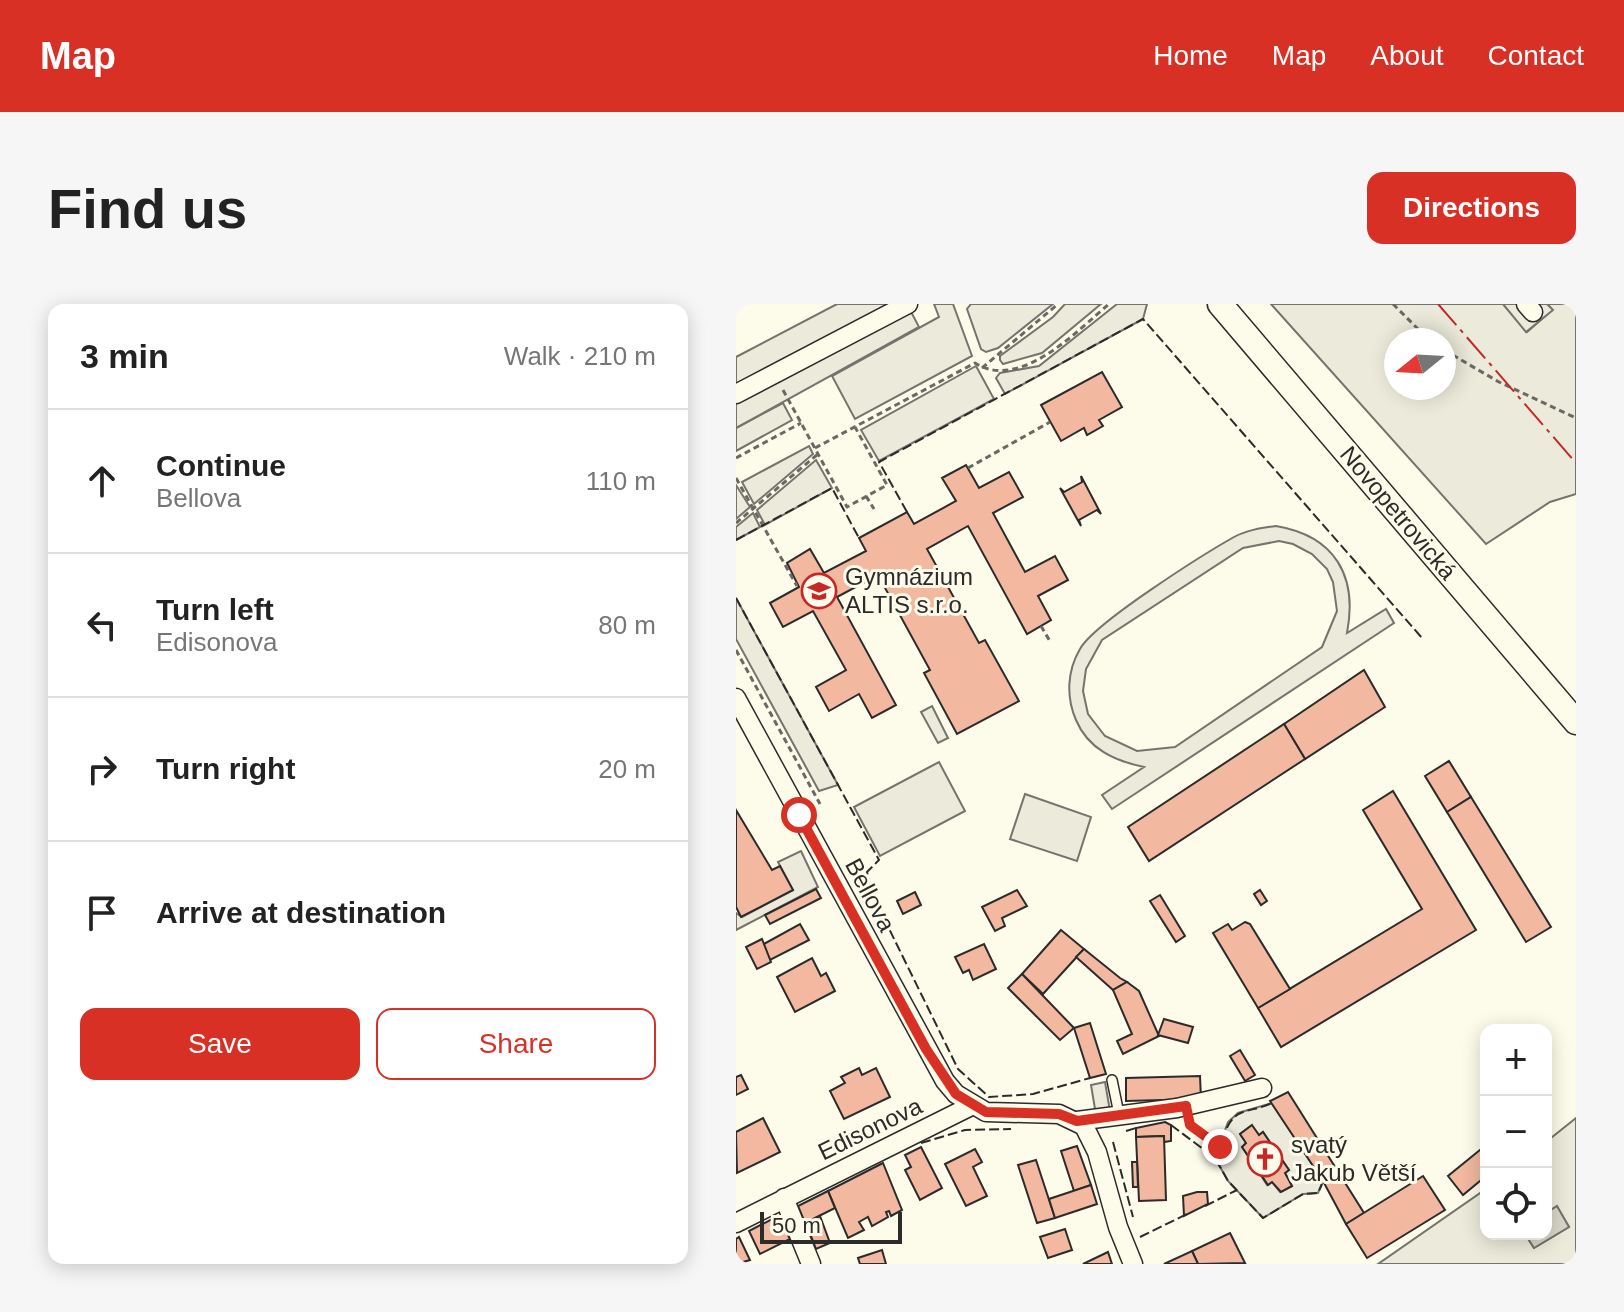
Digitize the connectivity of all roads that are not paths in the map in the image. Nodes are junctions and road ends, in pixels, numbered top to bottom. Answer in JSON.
{"nodes":[{"id":1,"x":908,"y":304,"type":"edge"},
{"id":2,"x":1220,"y":304,"type":"edge"},
{"id":3,"x":736,"y":394,"type":"edge"},
{"id":4,"x":736,"y":698,"type":"edge"},
{"id":5,"x":1576,"y":722,"type":"edge"},
{"id":6,"x":1112,"y":1080,"type":"dead end"},
{"id":7,"x":1262,"y":1088,"type":"dead end"},
{"id":8,"x":973,"y":1105,"type":"junction"},
{"id":9,"x":1119,"y":1114,"type":"junction"},
{"id":10,"x":1077,"y":1121,"type":"junction"},
{"id":11,"x":784,"y":1198,"type":"junction"},
{"id":12,"x":736,"y":1223,"type":"edge"},
{"id":13,"x":811,"y":1264,"type":"edge"},
{"id":14,"x":1133,"y":1264,"type":"edge"}],
"edges":[{"from":1,"to":3,"type":"street"},
{"from":2,"to":5,"type":"main road","name":"Novopetrovická"},
{"from":4,"to":8,"type":"street","name":"Bellova"},
{"from":6,"to":9,"type":"lane"},
{"from":7,"to":9,"type":"street"},
{"from":8,"to":10,"type":"street"},
{"from":8,"to":11,"type":"street","name":"Edisonova"},
{"from":9,"to":10,"type":"street"},
{"from":10,"to":14,"type":"street"},
{"from":11,"to":12,"type":"street","name":"Edisonova"},
{"from":11,"to":13,"type":"street"}]}
